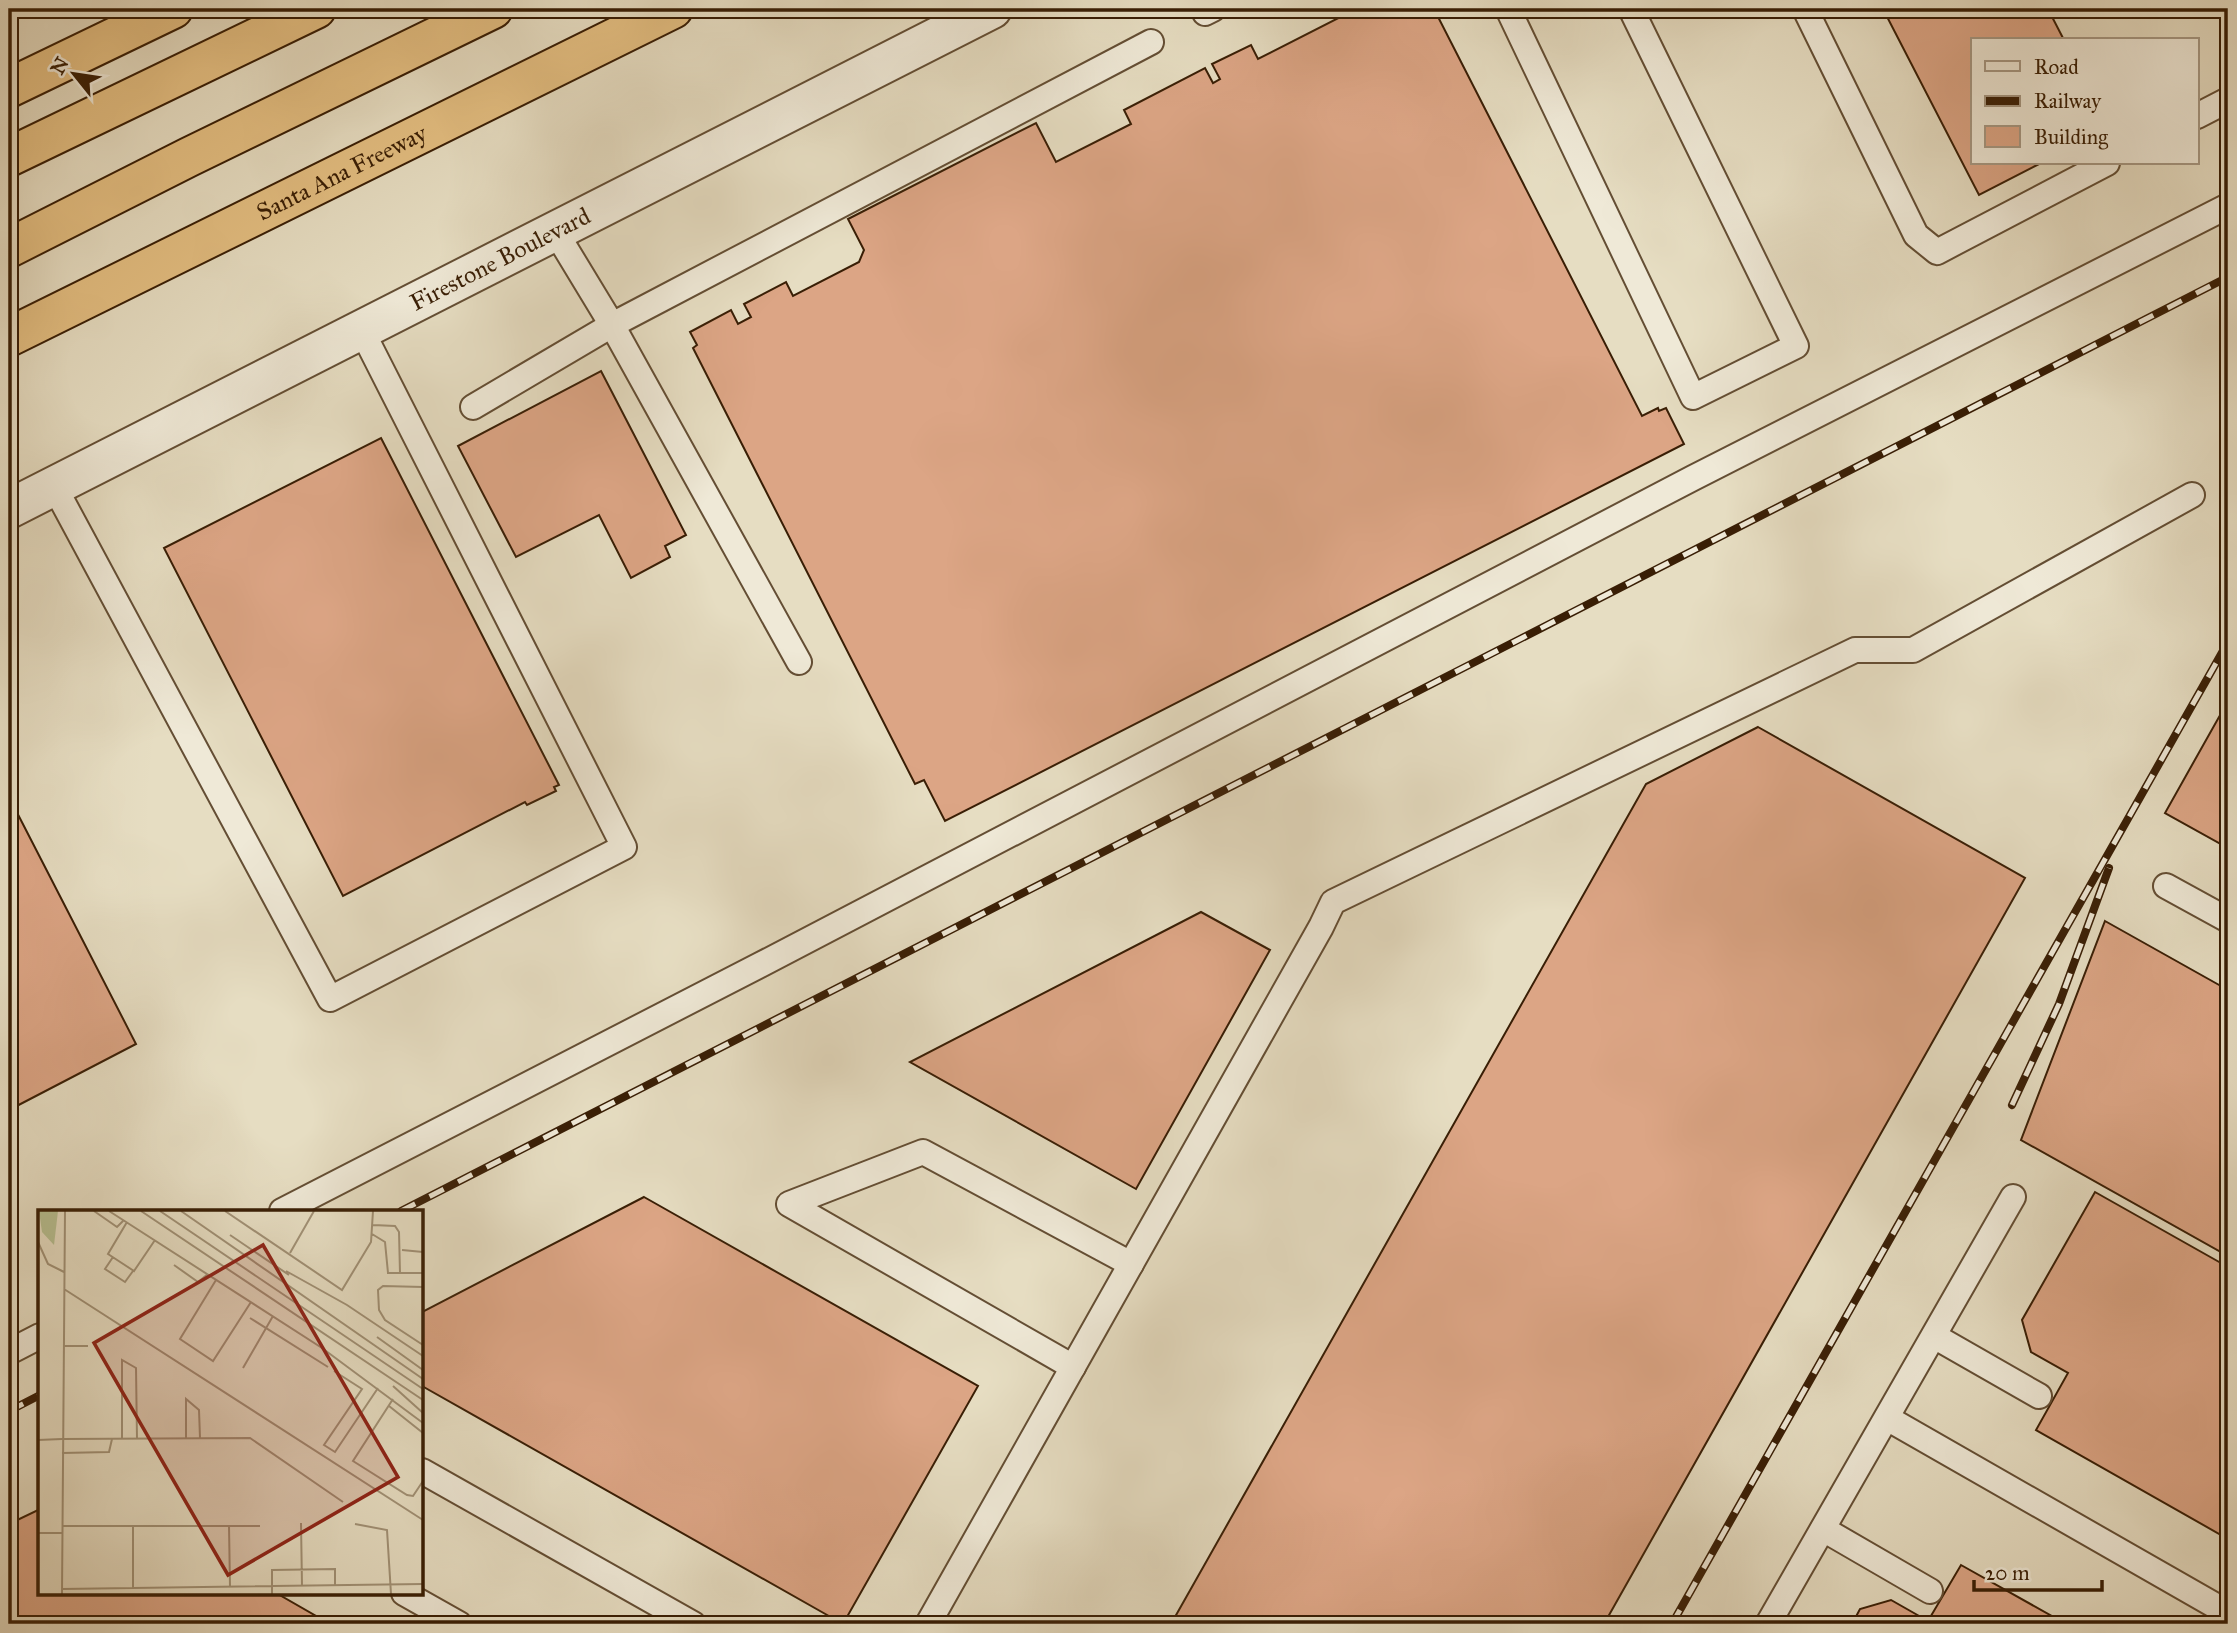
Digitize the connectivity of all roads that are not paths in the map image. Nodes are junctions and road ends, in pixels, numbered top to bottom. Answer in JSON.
{"nodes":[{"id":1,"x":173,"y":9,"type":"edge"},
{"id":2,"x":316,"y":9,"type":"edge"},
{"id":3,"x":493,"y":9,"type":"edge"},
{"id":4,"x":673,"y":9,"type":"edge"},
{"id":5,"x":992,"y":9,"type":"edge"},
{"id":6,"x":1508,"y":9,"type":"edge"},
{"id":7,"x":1631,"y":9,"type":"edge"},
{"id":8,"x":1805,"y":9,"type":"edge"},
{"id":9,"x":1151,"y":43,"type":"dead end"},
{"id":10,"x":9,"y":88,"type":"edge"},
{"id":11,"x":2228,"y":100,"type":"edge"},
{"id":12,"x":2198,"y":115,"type":"edge"},
{"id":13,"x":9,"y":157,"type":"edge"},
{"id":14,"x":2106,"y":164,"type":"edge"},
{"id":15,"x":2228,"y":206,"type":"edge"},
{"id":16,"x":555,"y":231,"type":"junction"},
{"id":17,"x":9,"y":248,"type":"edge"},
{"id":18,"x":612,"y":325,"type":"junction"},
{"id":19,"x":361,"y":329,"type":"junction"},
{"id":20,"x":9,"y":337,"type":"edge"},
{"id":21,"x":473,"y":407,"type":"dead end"},
{"id":22,"x":54,"y":486,"type":"junction"},
{"id":23,"x":2192,"y":495,"type":"dead end"},
{"id":24,"x":9,"y":509,"type":"edge"},
{"id":25,"x":799,"y":662,"type":"dead end"},
{"id":26,"x":2166,"y":886,"type":"dead end"},
{"id":27,"x":2228,"y":920,"type":"edge"},
{"id":28,"x":2013,"y":1197,"type":"dead end"},
{"id":29,"x":284,"y":1210,"type":"edge"},
{"id":30,"x":1131,"y":1264,"type":"junction"},
{"id":31,"x":1934,"y":1336,"type":"junction"},
{"id":32,"x":38,"y":1337,"type":"edge"},
{"id":33,"x":9,"y":1352,"type":"edge"},
{"id":34,"x":1073,"y":1367,"type":"junction"},
{"id":35,"x":2039,"y":1396,"type":"dead end"},
{"id":36,"x":1887,"y":1418,"type":"junction"},
{"id":37,"x":424,"y":1472,"type":"edge"},
{"id":38,"x":1823,"y":1529,"type":"junction"},
{"id":39,"x":1930,"y":1591,"type":"dead end"},
{"id":40,"x":406,"y":1594,"type":"edge"},
{"id":41,"x":2228,"y":1613,"type":"edge"},
{"id":42,"x":459,"y":1624,"type":"edge"},
{"id":43,"x":693,"y":1624,"type":"edge"},
{"id":44,"x":928,"y":1624,"type":"edge"},
{"id":45,"x":1768,"y":1624,"type":"edge"}],
"edges":[{"from":1,"to":10,"type":"highway"},
{"from":2,"to":13,"type":"highway"},
{"from":3,"to":17,"type":"highway"},
{"from":4,"to":20,"type":"highway","name":"Santa Ana Freeway"},
{"from":5,"to":16,"type":"street","name":"Firestone Boulevard"},
{"from":6,"to":7,"type":"lane"},
{"from":8,"to":14,"type":"lane"},
{"from":9,"to":18,"type":"lane"},
{"from":11,"to":12,"type":"lane"},
{"from":15,"to":29,"type":"lane"},
{"from":16,"to":18,"type":"lane"},
{"from":16,"to":19,"type":"street","name":"Firestone Boulevard"},
{"from":18,"to":21,"type":"lane"},
{"from":18,"to":25,"type":"lane"},
{"from":19,"to":22,"type":"street","name":"Firestone Boulevard"},
{"from":19,"to":22,"type":"lane"},
{"from":22,"to":24,"type":"street","name":"Firestone Boulevard"},
{"from":23,"to":30,"type":"lane"},
{"from":26,"to":27,"type":"lane"},
{"from":28,"to":31,"type":"lane"},
{"from":30,"to":34,"type":"lane"},
{"from":30,"to":34,"type":"lane"},
{"from":31,"to":35,"type":"lane"},
{"from":31,"to":36,"type":"lane"},
{"from":32,"to":33,"type":"lane"},
{"from":34,"to":44,"type":"lane"},
{"from":36,"to":38,"type":"lane"},
{"from":36,"to":41,"type":"lane"},
{"from":37,"to":43,"type":"lane"},
{"from":38,"to":39,"type":"lane"},
{"from":38,"to":45,"type":"lane"},
{"from":40,"to":42,"type":"lane"}]}
